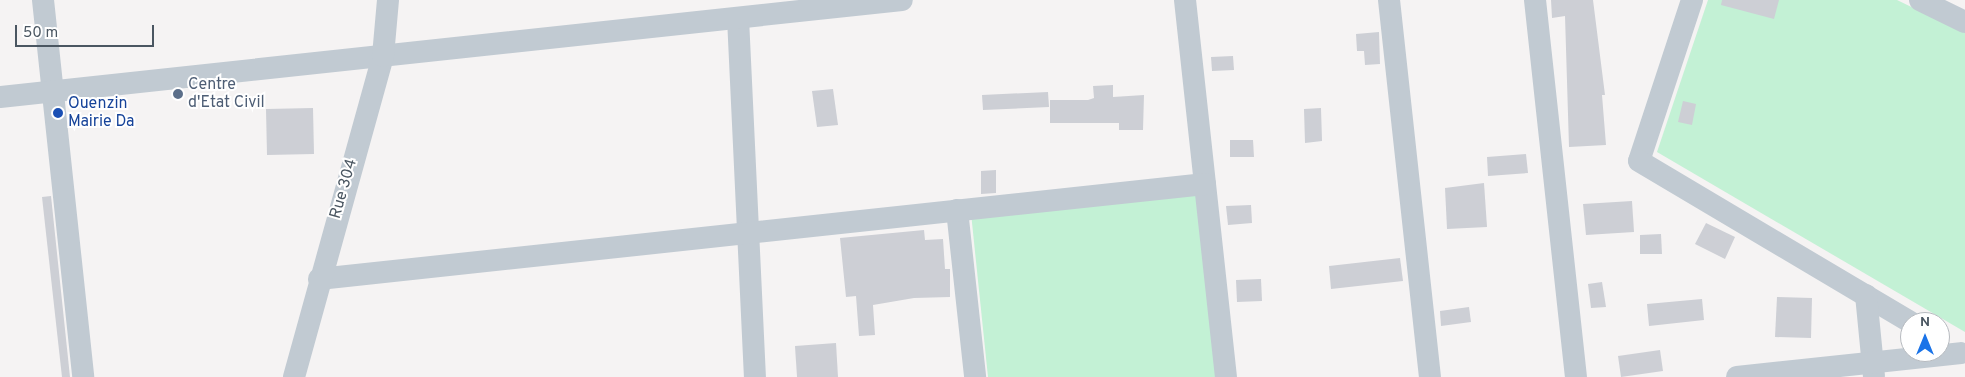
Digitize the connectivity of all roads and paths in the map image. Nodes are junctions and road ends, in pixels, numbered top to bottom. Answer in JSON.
{"nodes":[{"id":1,"x":43,"y":0,"type":"edge"},
{"id":2,"x":388,"y":0,"type":"edge"},
{"id":3,"x":902,"y":0,"type":"edge"},
{"id":4,"x":1186,"y":0,"type":"edge"},
{"id":5,"x":1390,"y":0,"type":"edge"},
{"id":6,"x":1535,"y":0,"type":"edge"},
{"id":7,"x":1692,"y":0,"type":"edge"},
{"id":8,"x":1920,"y":0,"type":"edge"},
{"id":9,"x":793,"y":6,"type":"edge"},
{"id":10,"x":738,"y":18,"type":"junction"},
{"id":11,"x":1965,"y":22,"type":"edge"},
{"id":12,"x":383,"y":56,"type":"junction"},
{"id":13,"x":53,"y":91,"type":"junction"},
{"id":14,"x":0,"y":97,"type":"edge"},
{"id":15,"x":1205,"y":184,"type":"junction"},
{"id":16,"x":957,"y":210,"type":"junction"},
{"id":17,"x":748,"y":233,"type":"junction"},
{"id":18,"x":319,"y":279,"type":"junction"},
{"id":19,"x":1866,"y":295,"type":"junction"},
{"id":20,"x":1900,"y":316,"type":"edge"},
{"id":21,"x":1950,"y":346,"type":"edge"},
{"id":22,"x":1963,"y":354,"type":"edge"},
{"id":23,"x":1874,"y":370,"type":"edge"},
{"id":24,"x":84,"y":377,"type":"edge"},
{"id":25,"x":294,"y":377,"type":"edge"},
{"id":26,"x":755,"y":377,"type":"edge"},
{"id":27,"x":975,"y":377,"type":"edge"},
{"id":28,"x":1226,"y":377,"type":"edge"},
{"id":29,"x":1430,"y":377,"type":"edge"},
{"id":30,"x":1576,"y":377,"type":"edge"},
{"id":31,"x":1737,"y":377,"type":"edge"}],
"edges":[{"from":1,"to":13,"type":"street"},
{"from":2,"to":12,"type":"street","name":"Rue 304"},
{"from":3,"to":9,"type":"street"},
{"from":4,"to":15,"type":"street"},
{"from":5,"to":29,"type":"street"},
{"from":6,"to":30,"type":"street"},
{"from":7,"to":19,"type":"street"},
{"from":8,"to":11,"type":"street"},
{"from":9,"to":10,"type":"street"},
{"from":10,"to":12,"type":"street"},
{"from":10,"to":17,"type":"street"},
{"from":12,"to":13,"type":"street"},
{"from":12,"to":18,"type":"street","name":"Rue 304"},
{"from":13,"to":14,"type":"street"},
{"from":13,"to":24,"type":"street"},
{"from":15,"to":16,"type":"street"},
{"from":15,"to":28,"type":"street"},
{"from":16,"to":17,"type":"street"},
{"from":16,"to":27,"type":"street"},
{"from":17,"to":18,"type":"street"},
{"from":17,"to":26,"type":"street"},
{"from":18,"to":25,"type":"street","name":"Rue 304"},
{"from":19,"to":20,"type":"street"},
{"from":19,"to":23,"type":"street"},
{"from":21,"to":22,"type":"street"},
{"from":22,"to":23,"type":"street"},
{"from":23,"to":31,"type":"street"}]}
